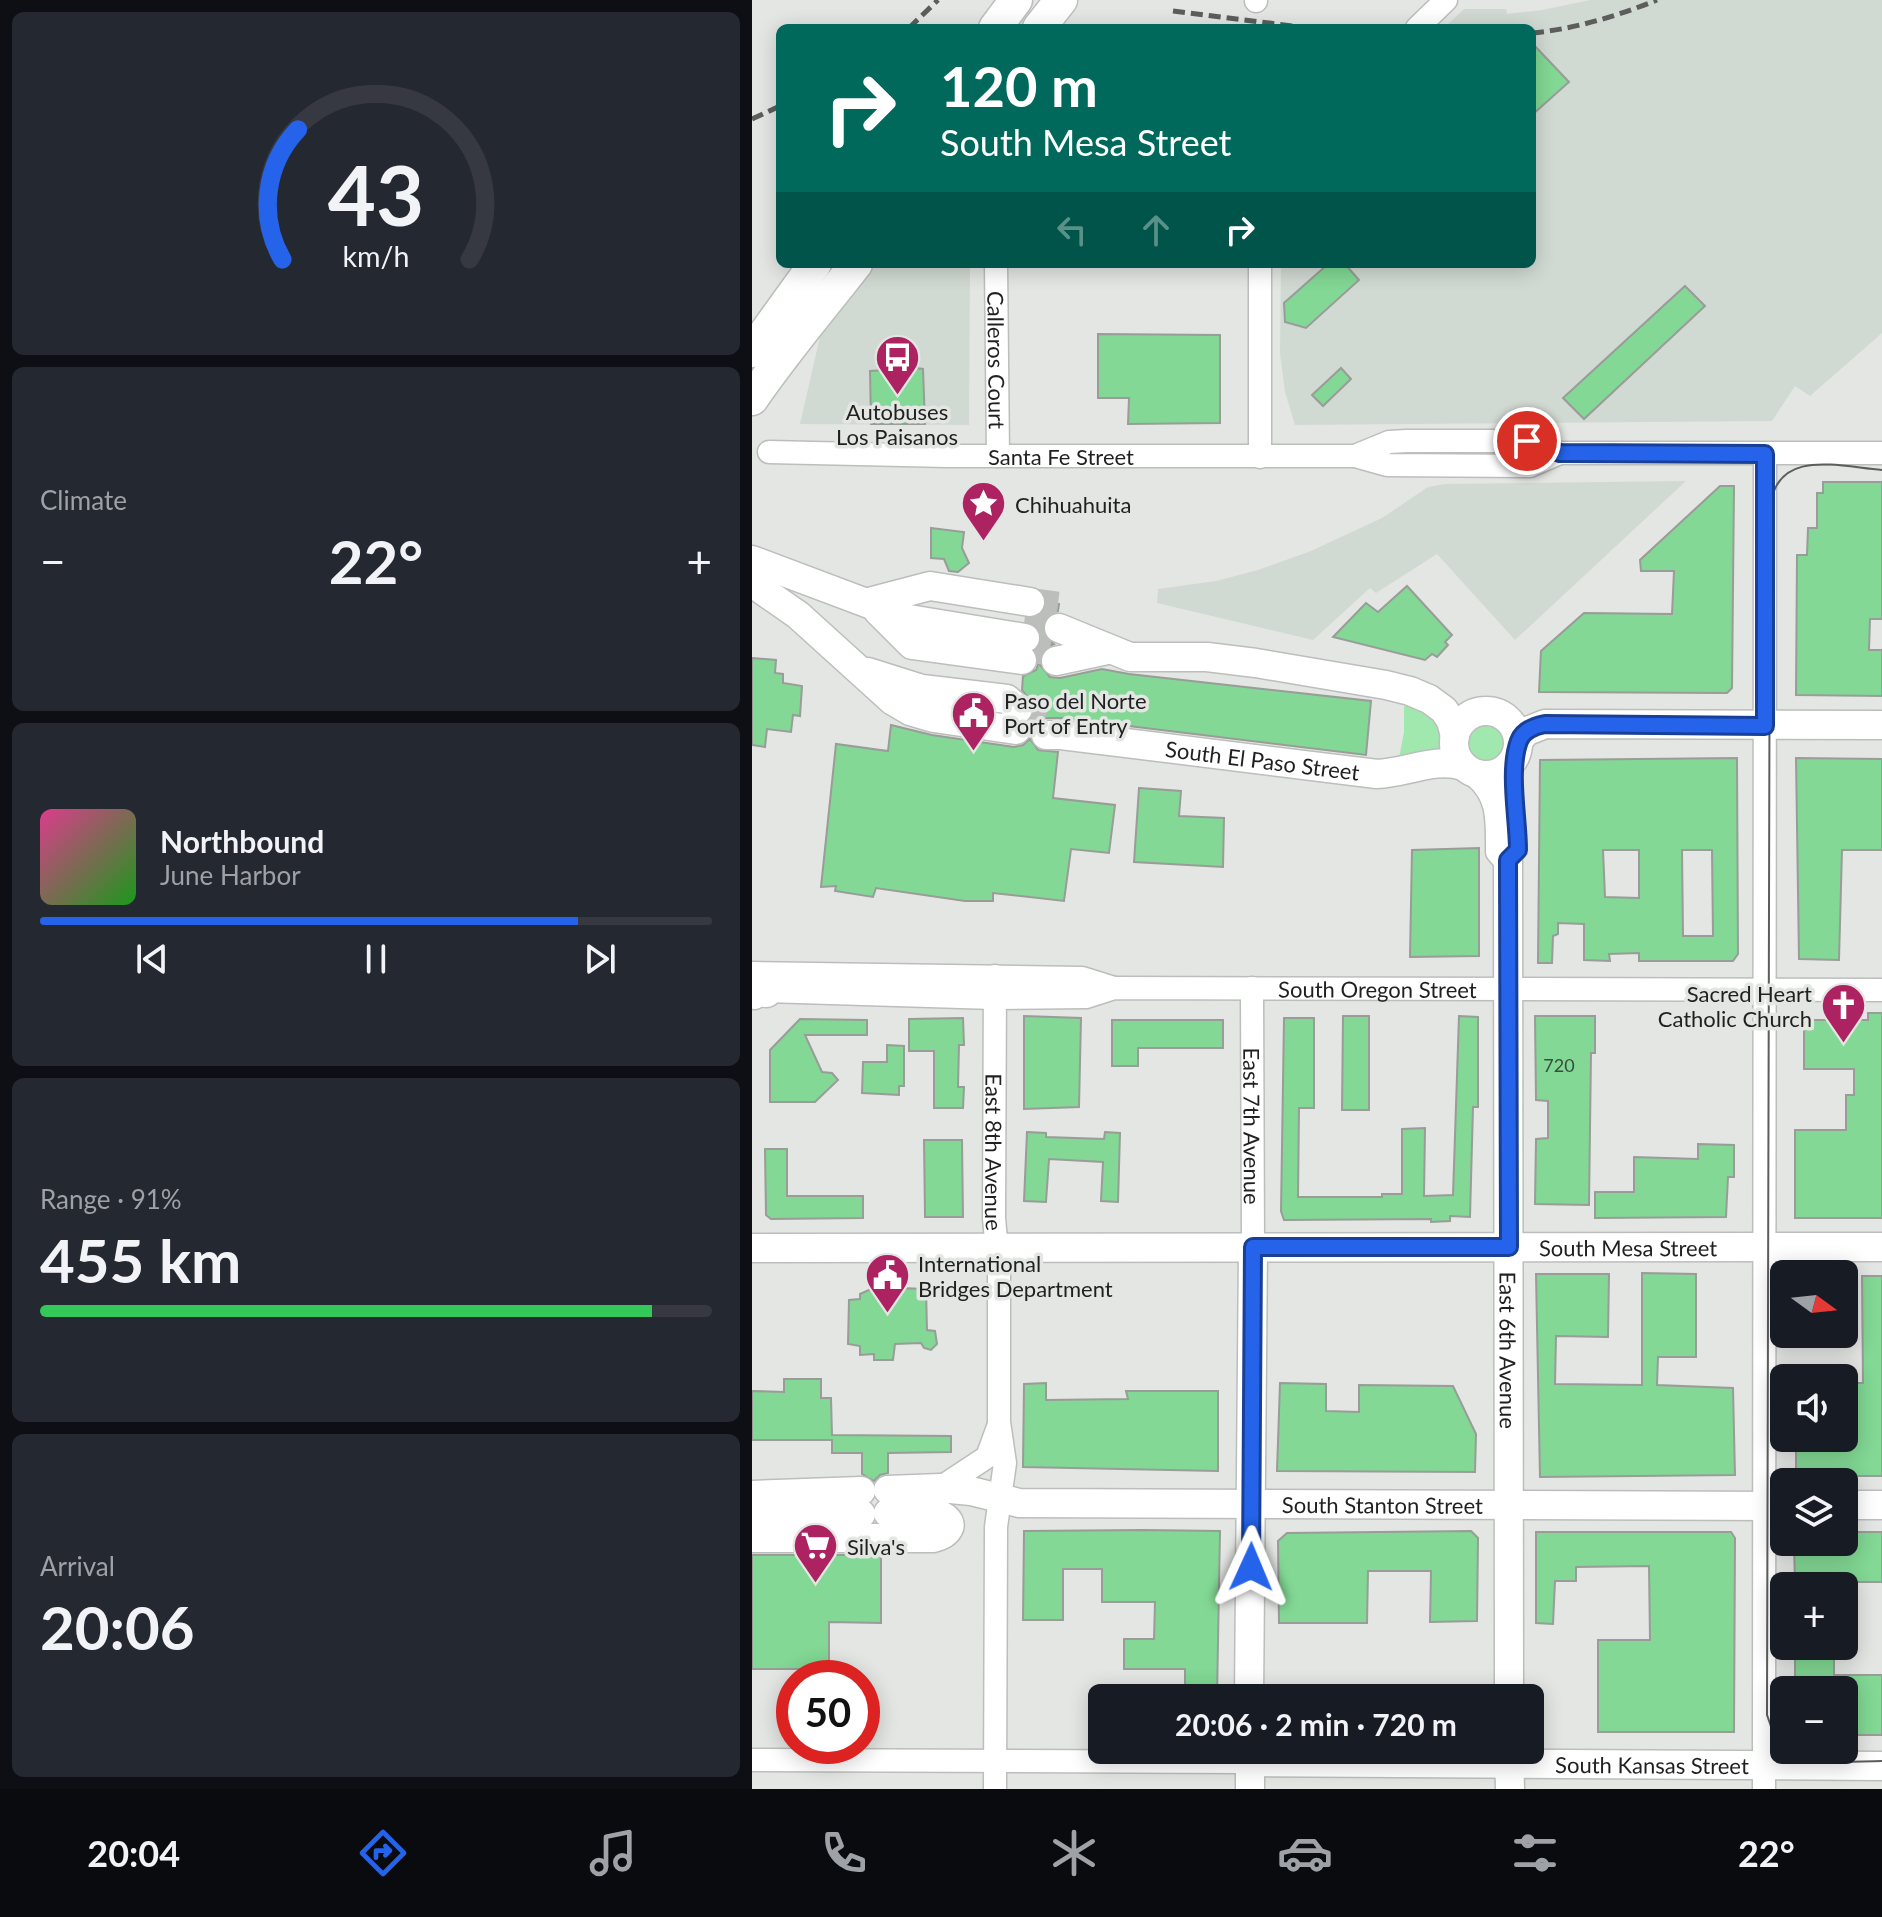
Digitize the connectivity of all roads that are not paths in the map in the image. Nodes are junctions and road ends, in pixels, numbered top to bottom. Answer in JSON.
{"nodes":[{"id":1,"x":1016,"y":0,"type":"edge"},
{"id":2,"x":1061,"y":0,"type":"edge"},
{"id":3,"x":1446,"y":0,"type":"edge"},
{"id":4,"x":998,"y":24,"type":"edge"},
{"id":5,"x":1042,"y":24,"type":"edge"},
{"id":6,"x":1421,"y":24,"type":"edge"},
{"id":7,"x":813,"y":268,"type":"edge"},
{"id":8,"x":853,"y":268,"type":"edge"},
{"id":9,"x":996,"y":268,"type":"edge"},
{"id":10,"x":1260,"y":268,"type":"edge"},
{"id":11,"x":762,"y":360,"type":"edge"},
{"id":12,"x":752,"y":399,"type":"edge"},
{"id":13,"x":769,"y":452,"type":"dead end"},
{"id":14,"x":1882,"y":453,"type":"edge"},
{"id":15,"x":1765,"y":454,"type":"junction"},
{"id":16,"x":998,"y":456,"type":"junction"},
{"id":17,"x":1260,"y":457,"type":"junction"},
{"id":18,"x":752,"y":560,"type":"edge"},
{"id":19,"x":752,"y":583,"type":"edge"},
{"id":20,"x":1107,"y":650,"type":"junction"},
{"id":21,"x":860,"y":669,"type":"junction"},
{"id":22,"x":1017,"y":719,"type":"tunnel mouth"},
{"id":23,"x":1882,"y":725,"type":"edge"},
{"id":24,"x":1765,"y":726,"type":"junction"},
{"id":25,"x":1052,"y":732,"type":"tunnel mouth"},
{"id":26,"x":1455,"y":736,"type":"junction"},
{"id":27,"x":1517,"y":749,"type":"junction"},
{"id":28,"x":1470,"y":770,"type":"junction"},
{"id":29,"x":1508,"y":860,"type":"junction"},
{"id":30,"x":994,"y":987,"type":"junction"},
{"id":31,"x":756,"y":988,"type":"edge"},
{"id":32,"x":1252,"y":988,"type":"junction"},
{"id":33,"x":1763,"y":989,"type":"junction"},
{"id":34,"x":1509,"y":990,"type":"junction"},
{"id":35,"x":1882,"y":990,"type":"edge"},
{"id":36,"x":996,"y":1246,"type":"junction"},
{"id":37,"x":1763,"y":1246,"type":"junction"},
{"id":38,"x":1253,"y":1247,"type":"junction"},
{"id":39,"x":1509,"y":1247,"type":"junction"},
{"id":40,"x":1882,"y":1247,"type":"edge"},
{"id":41,"x":752,"y":1248,"type":"edge"},
{"id":42,"x":999,"y":1422,"type":"junction"},
{"id":43,"x":1772,"y":1468,"type":"edge"},
{"id":44,"x":940,"y":1488,"type":"junction"},
{"id":45,"x":752,"y":1495,"type":"edge"},
{"id":46,"x":1000,"y":1498,"type":"junction"},
{"id":47,"x":874,"y":1502,"type":"junction"},
{"id":48,"x":1252,"y":1503,"type":"junction"},
{"id":49,"x":1509,"y":1504,"type":"junction"},
{"id":50,"x":1858,"y":1505,"type":"edge"},
{"id":51,"x":1882,"y":1505,"type":"edge"},
{"id":52,"x":1770,"y":1506,"type":"edge"},
{"id":53,"x":752,"y":1514,"type":"edge"},
{"id":54,"x":752,"y":1538,"type":"edge"},
{"id":55,"x":1772,"y":1556,"type":"edge"},
{"id":56,"x":1249,"y":1684,"type":"edge"},
{"id":57,"x":1509,"y":1684,"type":"edge"},
{"id":58,"x":752,"y":1760,"type":"edge"},
{"id":59,"x":995,"y":1761,"type":"junction"},
{"id":60,"x":1882,"y":1766,"type":"edge"},
{"id":61,"x":1250,"y":1767,"type":"edge"},
{"id":62,"x":1510,"y":1767,"type":"edge"},
{"id":63,"x":1764,"y":1777,"type":"edge"},
{"id":64,"x":995,"y":1789,"type":"edge"}],
"edges":[{"from":1,"to":4,"type":"highway"},
{"from":2,"to":5,"type":"highway"},
{"from":3,"to":6,"type":"street"},
{"from":7,"to":11,"type":"highway"},
{"from":8,"to":11,"type":"highway"},
{"from":9,"to":16,"type":"street","name":"Calleros Court"},
{"from":10,"to":17,"type":"street"},
{"from":11,"to":12,"type":"highway"},
{"from":13,"to":16,"type":"street","name":"Santa Fe Street"},
{"from":14,"to":15,"type":"street","name":"Santa Fe Street"},
{"from":15,"to":17,"type":"street","name":"Santa Fe Street"},
{"from":15,"to":24,"type":"street"},
{"from":16,"to":17,"type":"street","name":"Santa Fe Street"},
{"from":18,"to":21,"type":"main road"},
{"from":19,"to":21,"type":"main road"},
{"from":20,"to":20,"type":"main road"},
{"from":20,"to":26,"type":"main road"},
{"from":21,"to":22,"type":"main road"},
{"from":23,"to":24,"type":"main road"},
{"from":24,"to":27,"type":"main road"},
{"from":24,"to":33,"type":"street"},
{"from":25,"to":28,"type":"main road","name":"South El Paso Street"},
{"from":26,"to":27,"type":"main road"},
{"from":26,"to":28,"type":"main road"},
{"from":27,"to":28,"type":"main road"},
{"from":27,"to":29,"type":"main road","name":"East 6th Avenue"},
{"from":28,"to":29,"type":"main road","name":"East 6th Avenue"},
{"from":29,"to":34,"type":"main road","name":"East 6th Avenue"},
{"from":30,"to":31,"type":"street","name":"South Oregon Street"},
{"from":30,"to":32,"type":"street","name":"South Oregon Street"},
{"from":30,"to":36,"type":"street","name":"East 8th Avenue"},
{"from":32,"to":34,"type":"street","name":"South Oregon Street"},
{"from":32,"to":38,"type":"street","name":"East 7th Avenue"},
{"from":33,"to":34,"type":"street","name":"South Oregon Street"},
{"from":33,"to":35,"type":"street","name":"South Oregon Street"},
{"from":33,"to":37,"type":"street"},
{"from":34,"to":39,"type":"main road","name":"East 6th Avenue"},
{"from":36,"to":38,"type":"main road","name":"South Mesa Street"},
{"from":36,"to":41,"type":"main road","name":"South Mesa Street"},
{"from":36,"to":42,"type":"street","name":"East 8th Avenue"},
{"from":37,"to":39,"type":"main road","name":"South Mesa Street"},
{"from":37,"to":40,"type":"main road","name":"South Mesa Street"},
{"from":37,"to":43,"type":"street"},
{"from":38,"to":39,"type":"main road","name":"South Mesa Street"},
{"from":38,"to":48,"type":"main road","name":"East 7th Avenue"},
{"from":39,"to":49,"type":"main road","name":"East 6th Avenue"},
{"from":42,"to":44,"type":"street","name":"East 8th Avenue"},
{"from":42,"to":46,"type":"street","name":"East 8th Avenue"},
{"from":44,"to":46,"type":"main road","name":"South Stanton Street"},
{"from":44,"to":47,"type":"main road","name":"South Stanton Street"},
{"from":45,"to":47,"type":"main road","name":"South Stanton Street"},
{"from":46,"to":48,"type":"main road","name":"South Stanton Street"},
{"from":46,"to":59,"type":"street","name":"East 8th Avenue"},
{"from":47,"to":53,"type":"main road","name":"South Stanton Street"},
{"from":47,"to":54,"type":"main road","name":"South Stanton Street"},
{"from":48,"to":49,"type":"main road","name":"South Stanton Street"},
{"from":48,"to":56,"type":"main road","name":"East 7th Avenue"},
{"from":49,"to":52,"type":"main road","name":"South Stanton Street"},
{"from":49,"to":57,"type":"main road","name":"East 6th Avenue"},
{"from":50,"to":51,"type":"main road"},
{"from":55,"to":63,"type":"street"},
{"from":58,"to":59,"type":"street","name":"South Kansas Street"},
{"from":59,"to":61,"type":"street","name":"South Kansas Street"},
{"from":59,"to":64,"type":"street","name":"East 8th Avenue"},
{"from":60,"to":63,"type":"main road","name":"South Kansas Street"},
{"from":61,"to":62,"type":"main road","name":"South Kansas Street"},
{"from":62,"to":63,"type":"main road","name":"South Kansas Street"}]}
